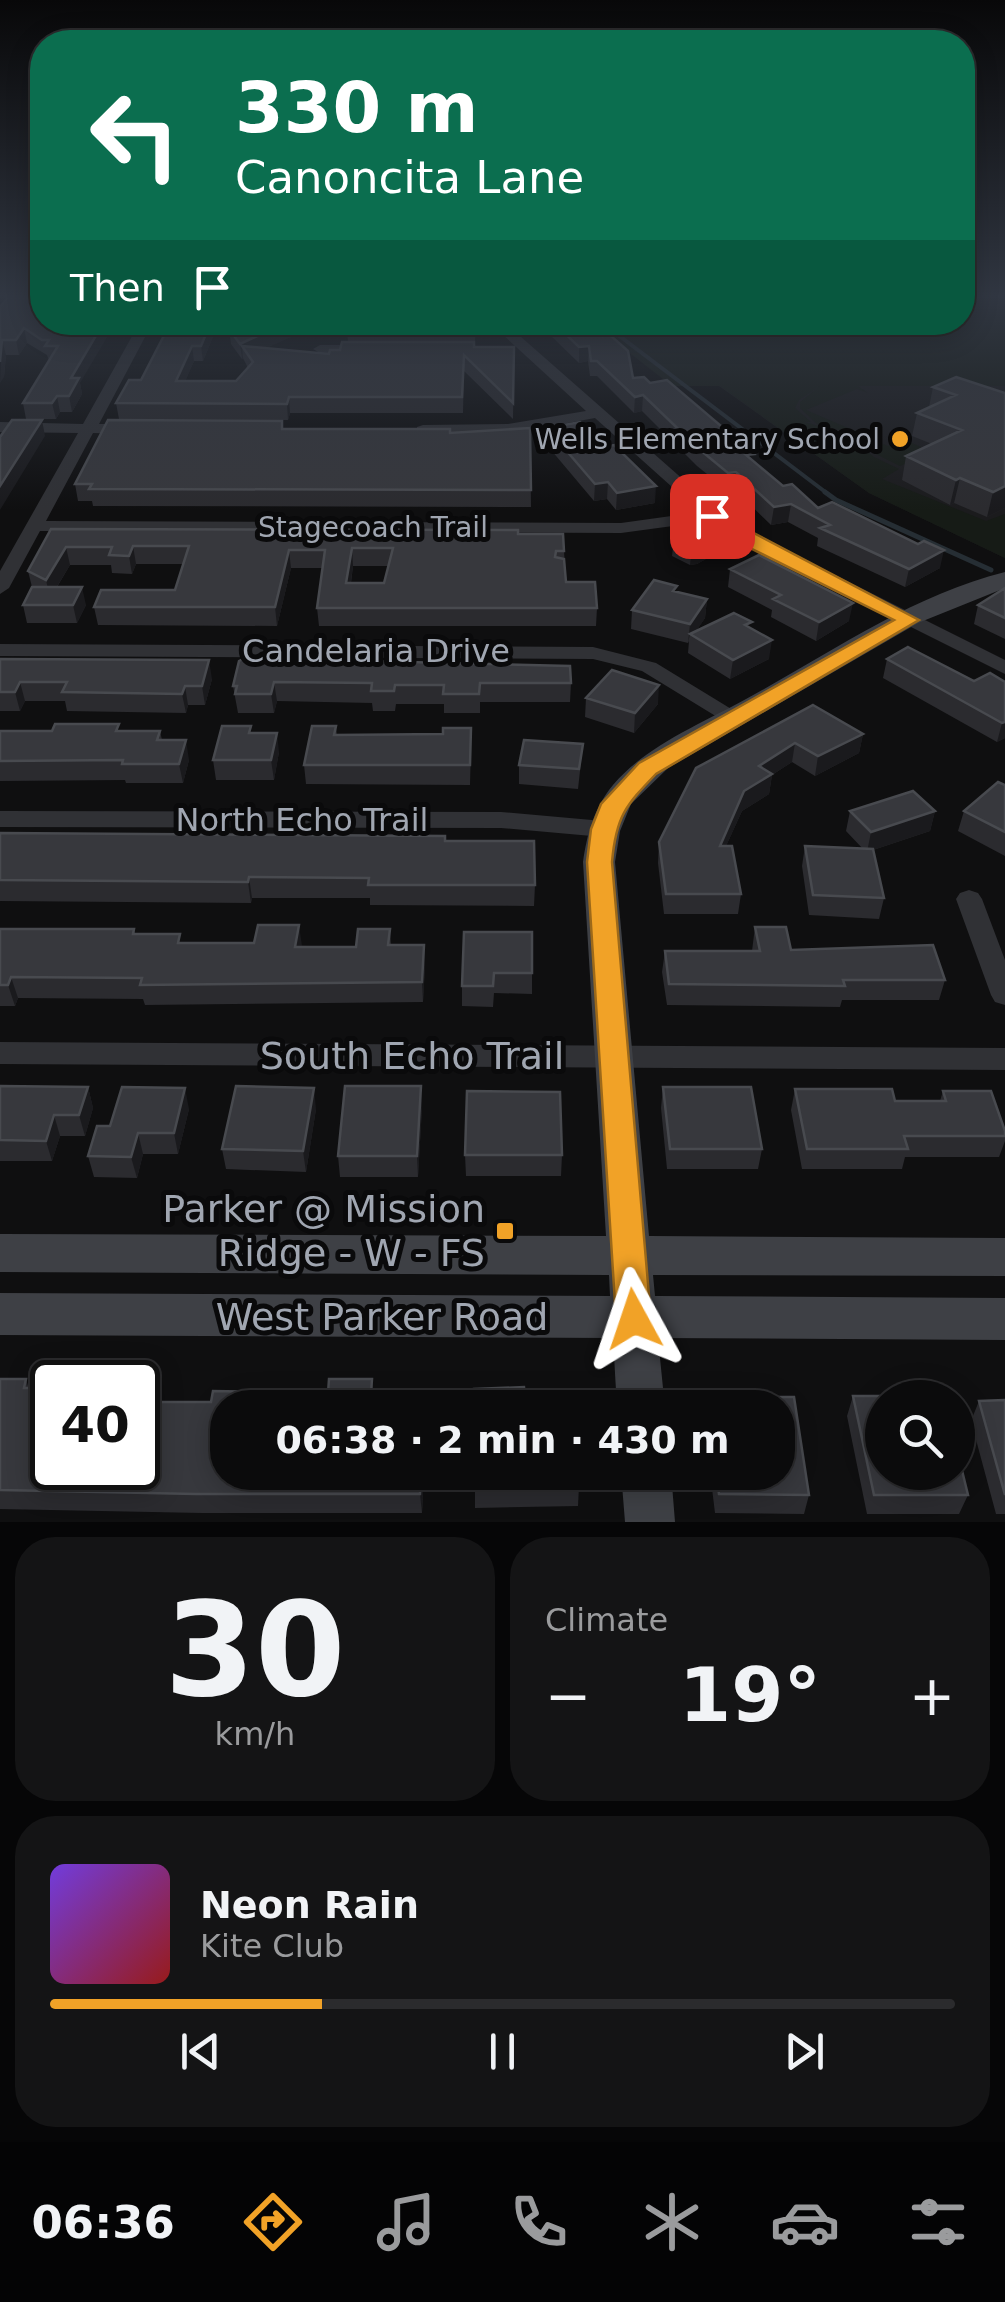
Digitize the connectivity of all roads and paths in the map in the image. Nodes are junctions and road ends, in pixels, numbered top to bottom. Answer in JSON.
{"nodes":[{"id":1,"x":122,"y":368,"type":"edge"},
{"id":2,"x":537,"y":368,"type":"edge"},
{"id":3,"x":598,"y":413,"type":"junction"},
{"id":4,"x":0,"y":427,"type":"edge"},
{"id":5,"x":88,"y":429,"type":"junction"},
{"id":6,"x":148,"y":429,"type":"edge"},
{"id":7,"x":406,"y":430,"type":"edge"},
{"id":8,"x":712,"y":516,"type":"junction"},
{"id":9,"x":34,"y":526,"type":"junction"},
{"id":10,"x":1005,"y":580,"type":"edge"},
{"id":11,"x":0,"y":588,"type":"edge"},
{"id":12,"x":909,"y":620,"type":"junction"},
{"id":13,"x":0,"y":650,"type":"edge"},
{"id":14,"x":1005,"y":668,"type":"edge"},
{"id":15,"x":735,"y":718,"type":"junction"},
{"id":16,"x":0,"y":819,"type":"edge"},
{"id":17,"x":603,"y":829,"type":"junction"},
{"id":18,"x":968,"y":899,"type":"dead end"},
{"id":19,"x":1005,"y":995,"type":"edge"},
{"id":20,"x":0,"y":1053,"type":"edge"},
{"id":21,"x":613,"y":1057,"type":"junction"},
{"id":22,"x":1005,"y":1058,"type":"edge"},
{"id":23,"x":0,"y":1253,"type":"edge"},
{"id":24,"x":628,"y":1256,"type":"junction"},
{"id":25,"x":1005,"y":1258,"type":"edge"},
{"id":26,"x":0,"y":1314,"type":"edge"},
{"id":27,"x":634,"y":1319,"type":"junction"},
{"id":28,"x":1005,"y":1319,"type":"edge"},
{"id":29,"x":640,"y":1390,"type":"edge"},
{"id":30,"x":647,"y":1490,"type":"edge"},
{"id":31,"x":650,"y":1522,"type":"edge"}],
"edges":[{"from":1,"to":5,"type":"street"},
{"from":2,"to":3,"type":"street"},
{"from":3,"to":7,"type":"street"},
{"from":3,"to":8,"type":"street"},
{"from":4,"to":5,"type":"street"},
{"from":5,"to":6,"type":"street"},
{"from":5,"to":9,"type":"street"},
{"from":8,"to":9,"type":"street","name":"Stagecoach Trail"},
{"from":8,"to":12,"type":"street"},
{"from":9,"to":11,"type":"street"},
{"from":10,"to":12,"type":"main road"},
{"from":12,"to":14,"type":"street"},
{"from":12,"to":15,"type":"main road"},
{"from":13,"to":15,"type":"street","name":"Candelaria Drive"},
{"from":15,"to":17,"type":"main road"},
{"from":16,"to":17,"type":"street","name":"North Echo Trail"},
{"from":17,"to":21,"type":"main road"},
{"from":18,"to":19,"type":"street"},
{"from":20,"to":21,"type":"street","name":"South Echo Trail"},
{"from":21,"to":22,"type":"street","name":"South Echo Trail"},
{"from":21,"to":24,"type":"main road"},
{"from":23,"to":24,"type":"main road","name":"West Parker Road"},
{"from":24,"to":25,"type":"main road","name":"West Parker Road"},
{"from":24,"to":27,"type":"main road"},
{"from":26,"to":27,"type":"main road","name":"West Parker Road"},
{"from":27,"to":28,"type":"main road","name":"West Parker Road"},
{"from":27,"to":29,"type":"main road"},
{"from":30,"to":31,"type":"main road"}]}
